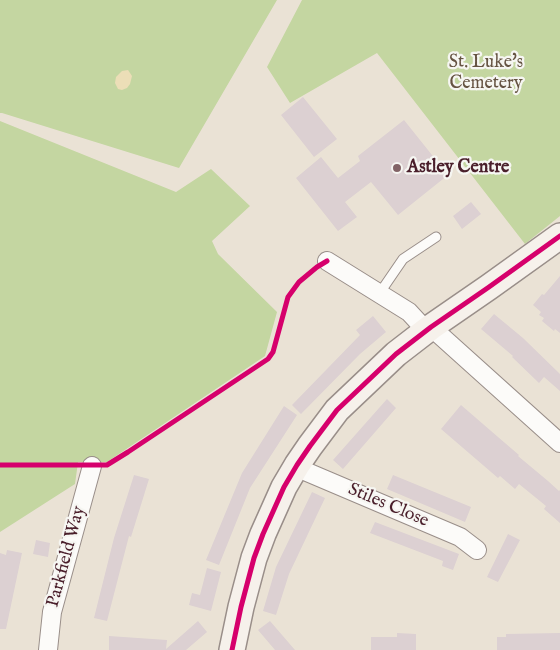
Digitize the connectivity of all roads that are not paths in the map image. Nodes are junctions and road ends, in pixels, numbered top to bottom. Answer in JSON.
{"nodes":[{"id":1,"x":560,"y":236,"type":"edge"},
{"id":2,"x":436,"y":237,"type":"dead end"},
{"id":3,"x":327,"y":261,"type":"dead end"},
{"id":4,"x":379,"y":294,"type":"junction"},
{"id":5,"x":427,"y":330,"type":"junction"},
{"id":6,"x":560,"y":443,"type":"edge"},
{"id":7,"x":297,"y":465,"type":"junction"},
{"id":8,"x":92,"y":466,"type":"dead end"},
{"id":9,"x":477,"y":550,"type":"dead end"},
{"id":10,"x":48,"y":650,"type":"edge"},
{"id":11,"x":232,"y":650,"type":"edge"}],
"edges":[{"from":1,"to":5,"type":"street"},
{"from":2,"to":4,"type":"lane"},
{"from":3,"to":4,"type":"street"},
{"from":4,"to":5,"type":"street"},
{"from":5,"to":6,"type":"street"},
{"from":5,"to":7,"type":"street"},
{"from":7,"to":9,"type":"street","name":"Stiles Close"},
{"from":7,"to":11,"type":"street"},
{"from":8,"to":10,"type":"street","name":"Parkfield Way"}]}
